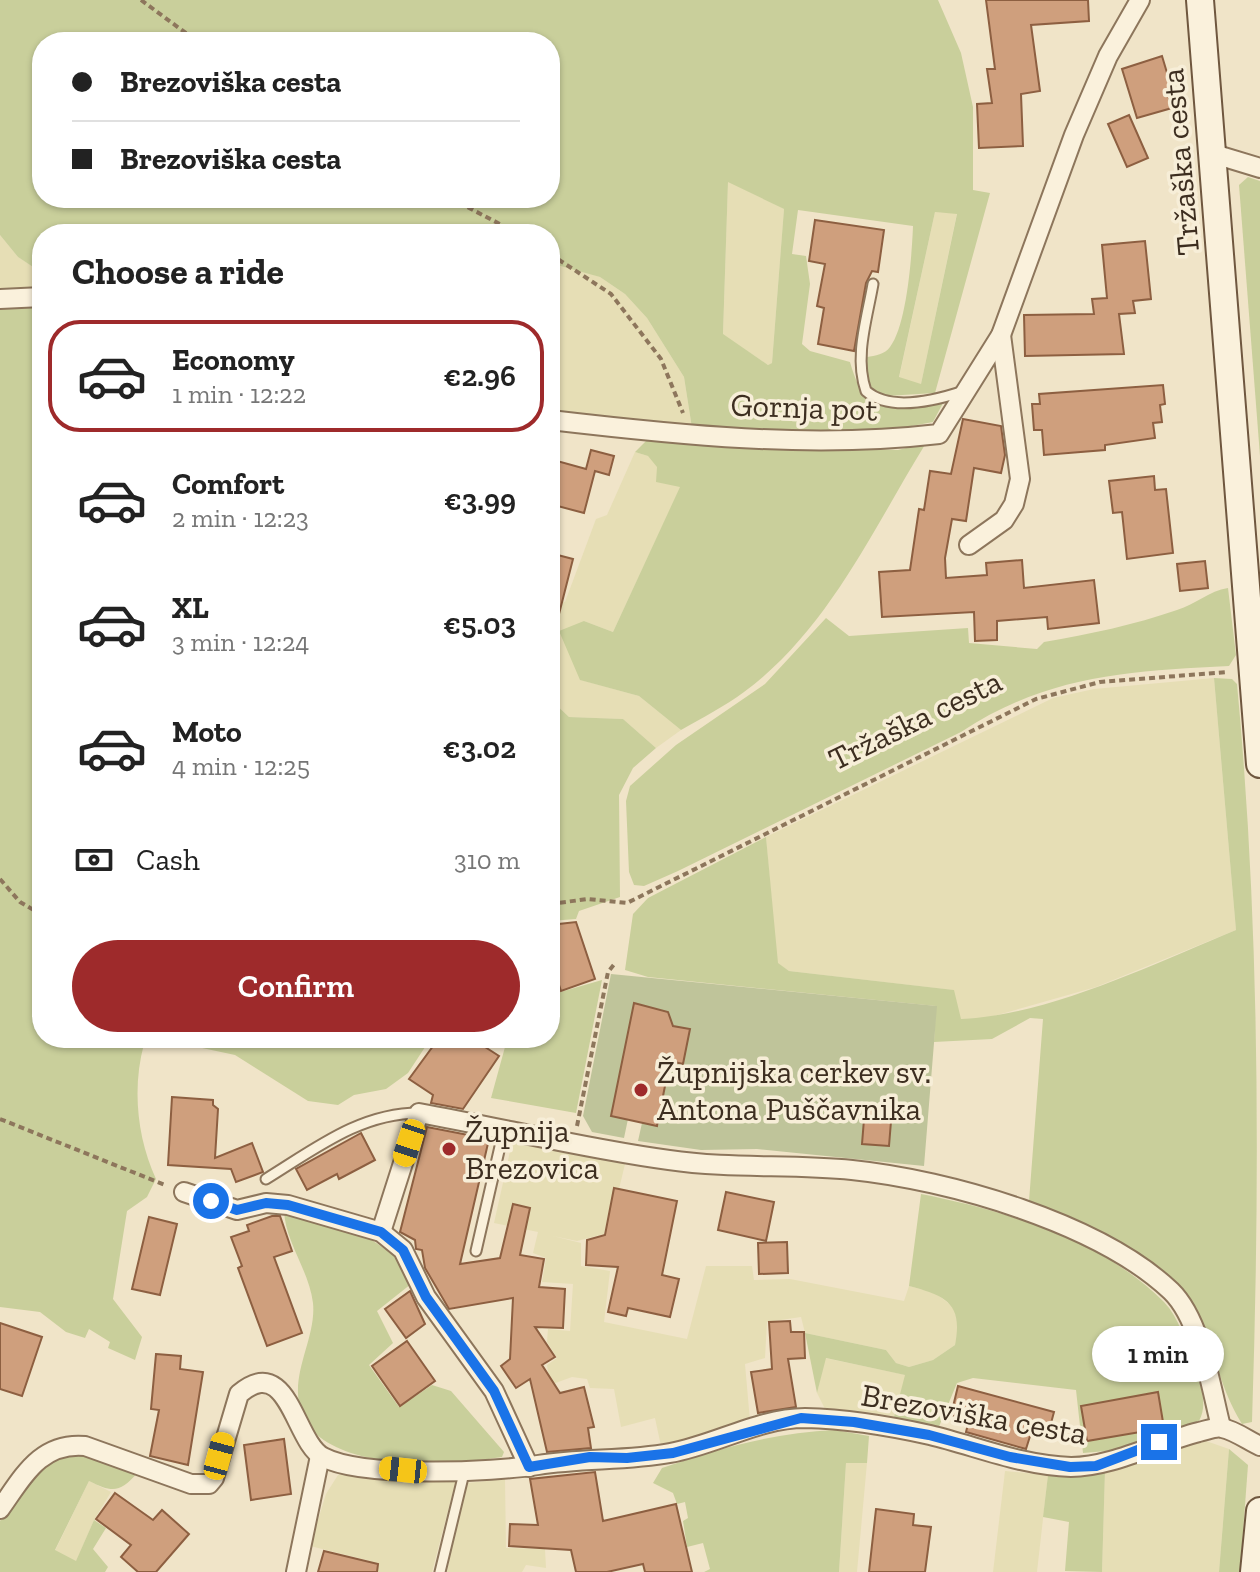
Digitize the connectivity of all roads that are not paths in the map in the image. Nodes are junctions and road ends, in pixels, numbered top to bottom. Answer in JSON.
{"nodes":[{"id":1,"x":1140,"y":0,"type":"edge"},
{"id":2,"x":1200,"y":0,"type":"edge"},
{"id":3,"x":1214,"y":154,"type":"junction"},
{"id":4,"x":1260,"y":168,"type":"edge"},
{"id":5,"x":873,"y":284,"type":"dead end"},
{"id":6,"x":32,"y":297,"type":"edge"},
{"id":7,"x":0,"y":299,"type":"edge"},
{"id":8,"x":1001,"y":335,"type":"junction"},
{"id":9,"x":971,"y":388,"type":"junction"},
{"id":10,"x":560,"y":421,"type":"edge"},
{"id":11,"x":969,"y":545,"type":"dead end"},
{"id":12,"x":1253,"y":556,"type":"edge"},
{"id":13,"x":1260,"y":764,"type":"edge"},
{"id":14,"x":419,"y":1113,"type":"junction"},
{"id":15,"x":504,"y":1129,"type":"junction"},
{"id":16,"x":266,"y":1179,"type":"dead end"},
{"id":17,"x":184,"y":1192,"type":"road end"},
{"id":18,"x":381,"y":1232,"type":"junction"},
{"id":19,"x":476,"y":1251,"type":"dead end"},
{"id":20,"x":1221,"y":1427,"type":"junction"},
{"id":21,"x":1260,"y":1446,"type":"edge"},
{"id":22,"x":320,"y":1456,"type":"junction"},
{"id":23,"x":529,"y":1467,"type":"junction"},
{"id":24,"x":464,"y":1473,"type":"junction"},
{"id":25,"x":0,"y":1509,"type":"edge"},
{"id":26,"x":1260,"y":1511,"type":"edge"},
{"id":27,"x":296,"y":1572,"type":"edge"},
{"id":28,"x":440,"y":1572,"type":"edge"},
{"id":29,"x":1254,"y":1572,"type":"edge"}],
"edges":[{"from":1,"to":8,"type":"street","name":"Gornja pot"},
{"from":2,"to":3,"type":"main road","name":"Tržaška cesta"},
{"from":3,"to":4,"type":"street"},
{"from":3,"to":12,"type":"main road","name":"Tržaška cesta"},
{"from":5,"to":9,"type":"lane"},
{"from":6,"to":7,"type":"street"},
{"from":8,"to":9,"type":"street","name":"Gornja pot"},
{"from":8,"to":11,"type":"street","name":"Gornja pot"},
{"from":9,"to":10,"type":"street","name":"Gornja pot"},
{"from":12,"to":13,"type":"main road","name":"Tržaška cesta"},
{"from":14,"to":15,"type":"street"},
{"from":14,"to":16,"type":"lane"},
{"from":14,"to":18,"type":"street"},
{"from":15,"to":19,"type":"lane"},
{"from":15,"to":20,"type":"street"},
{"from":17,"to":18,"type":"street"},
{"from":18,"to":23,"type":"street"},
{"from":20,"to":21,"type":"street"},
{"from":20,"to":23,"type":"street","name":"Brezoviška cesta"},
{"from":22,"to":24,"type":"street","name":"Brezoviška cesta"},
{"from":22,"to":25,"type":"street"},
{"from":22,"to":27,"type":"street"},
{"from":23,"to":24,"type":"street","name":"Brezoviška cesta"},
{"from":24,"to":28,"type":"lane"},
{"from":26,"to":29,"type":"main road"}]}
